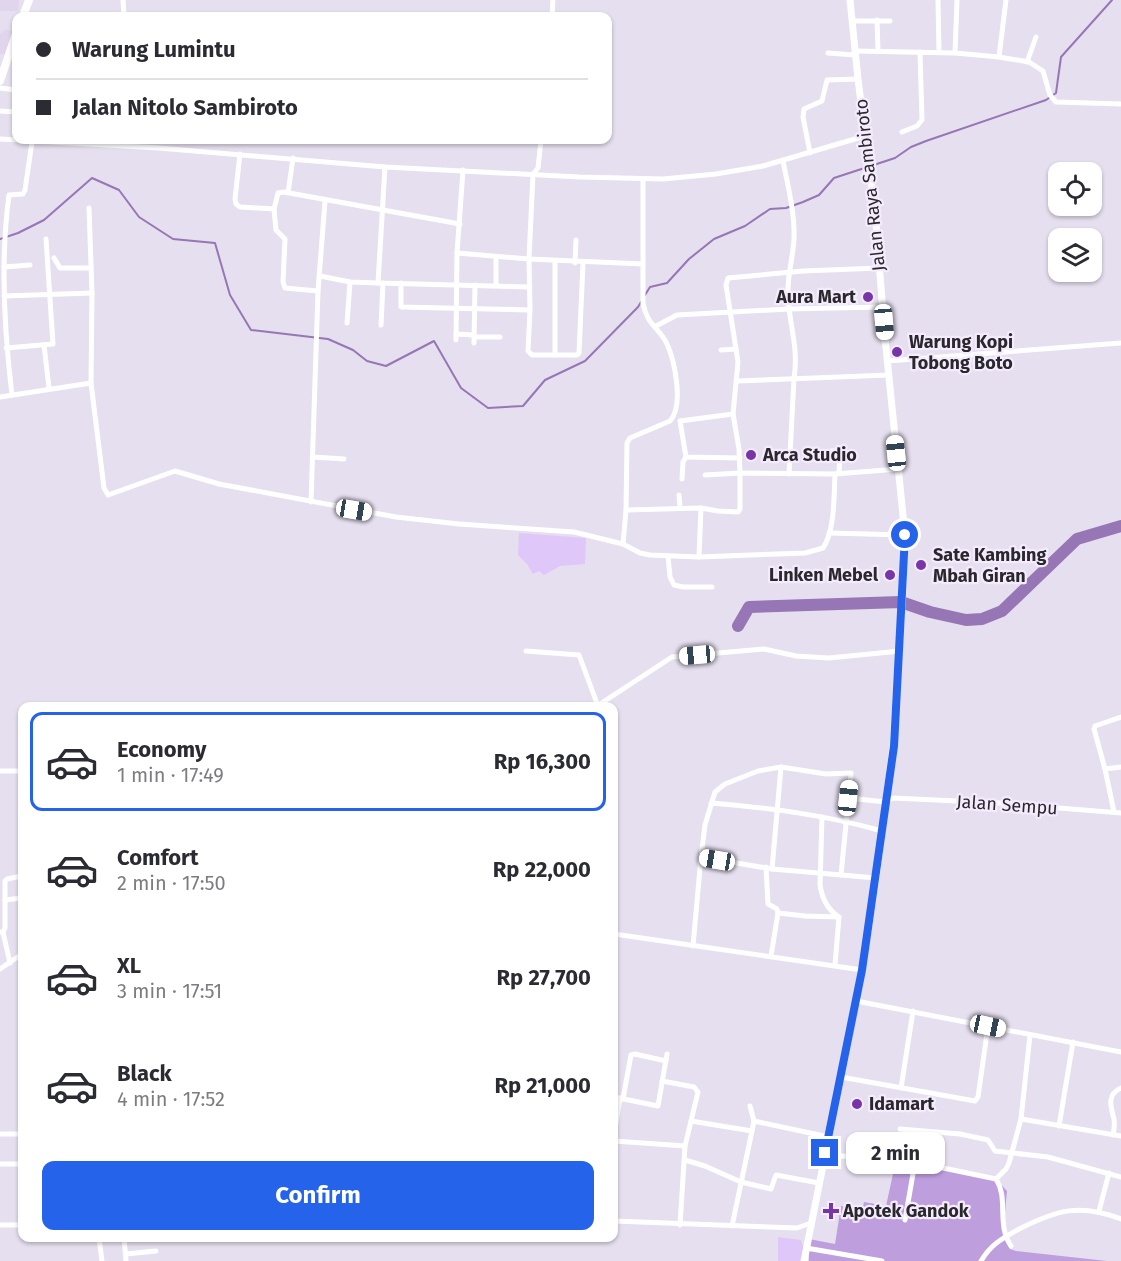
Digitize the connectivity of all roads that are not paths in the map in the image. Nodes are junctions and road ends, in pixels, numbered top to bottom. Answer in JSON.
{"nodes":[{"id":1,"x":850,"y":0,"type":"edge"},
{"id":2,"x":938,"y":0,"type":"edge"},
{"id":3,"x":957,"y":0,"type":"edge"},
{"id":4,"x":1006,"y":0,"type":"edge"},
{"id":5,"x":852,"y":21,"type":"junction"},
{"id":6,"x":877,"y":21,"type":"junction"},
{"id":7,"x":890,"y":21,"type":"dead end"},
{"id":8,"x":1036,"y":37,"type":"dead end"},
{"id":9,"x":12,"y":42,"type":"edge"},
{"id":10,"x":878,"y":50,"type":"junction"},
{"id":11,"x":920,"y":52,"type":"junction"},
{"id":12,"x":939,"y":52,"type":"junction"},
{"id":13,"x":828,"y":53,"type":"dead end"},
{"id":14,"x":855,"y":53,"type":"junction"},
{"id":15,"x":955,"y":53,"type":"junction"},
{"id":16,"x":4,"y":57,"type":"edge"},
{"id":17,"x":999,"y":57,"type":"junction"},
{"id":18,"x":1027,"y":62,"type":"junction"},
{"id":19,"x":858,"y":79,"type":"junction"},
{"id":20,"x":0,"y":81,"type":"edge"},
{"id":21,"x":1121,"y":104,"type":"edge"},
{"id":22,"x":902,"y":132,"type":"dead end"},
{"id":23,"x":865,"y":136,"type":"junction"},
{"id":24,"x":32,"y":144,"type":"edge"},
{"id":25,"x":132,"y":144,"type":"edge"},
{"id":26,"x":159,"y":144,"type":"edge"},
{"id":27,"x":541,"y":144,"type":"edge"},
{"id":28,"x":159,"y":148,"type":"junction"},
{"id":29,"x":810,"y":153,"type":"junction"},
{"id":30,"x":240,"y":154,"type":"junction"},
{"id":31,"x":293,"y":158,"type":"junction"},
{"id":32,"x":783,"y":161,"type":"junction"},
{"id":33,"x":385,"y":167,"type":"junction"},
{"id":34,"x":463,"y":170,"type":"junction"},
{"id":35,"x":533,"y":174,"type":"junction"},
{"id":36,"x":643,"y":178,"type":"junction"},
{"id":37,"x":288,"y":193,"type":"junction"},
{"id":38,"x":0,"y":194,"type":"edge"},
{"id":39,"x":9,"y":195,"type":"junction"},
{"id":40,"x":325,"y":201,"type":"junction"},
{"id":41,"x":88,"y":208,"type":"dead end"},
{"id":42,"x":274,"y":208,"type":"junction"},
{"id":43,"x":382,"y":211,"type":"junction"},
{"id":44,"x":460,"y":224,"type":"junction"},
{"id":45,"x":46,"y":239,"type":"dead end"},
{"id":46,"x":576,"y":240,"type":"dead end"},
{"id":47,"x":457,"y":253,"type":"junction"},
{"id":48,"x":496,"y":257,"type":"junction"},
{"id":49,"x":54,"y":258,"type":"dead end"},
{"id":50,"x":530,"y":259,"type":"junction"},
{"id":51,"x":555,"y":261,"type":"junction"},
{"id":52,"x":575,"y":263,"type":"junction"},
{"id":53,"x":583,"y":263,"type":"junction"},
{"id":54,"x":643,"y":264,"type":"junction"},
{"id":55,"x":30,"y":265,"type":"dead end"},
{"id":56,"x":4,"y":267,"type":"junction"},
{"id":57,"x":91,"y":268,"type":"junction"},
{"id":58,"x":880,"y":268,"type":"junction"},
{"id":59,"x":788,"y":274,"type":"junction"},
{"id":60,"x":320,"y":276,"type":"junction"},
{"id":61,"x":350,"y":282,"type":"junction"},
{"id":62,"x":380,"y":283,"type":"junction"},
{"id":63,"x":401,"y":283,"type":"junction"},
{"id":64,"x":457,"y":284,"type":"junction"},
{"id":65,"x":475,"y":285,"type":"junction"},
{"id":66,"x":496,"y":285,"type":"junction"},
{"id":67,"x":530,"y":287,"type":"junction"},
{"id":68,"x":318,"y":291,"type":"junction"},
{"id":69,"x":92,"y":292,"type":"junction"},
{"id":70,"x":49,"y":294,"type":"junction"},
{"id":71,"x":4,"y":296,"type":"junction"},
{"id":72,"x":882,"y":307,"type":"junction"},
{"id":73,"x":457,"y":309,"type":"junction"},
{"id":74,"x":789,"y":309,"type":"junction"},
{"id":75,"x":474,"y":310,"type":"junction"},
{"id":76,"x":531,"y":310,"type":"junction"},
{"id":77,"x":730,"y":312,"type":"junction"},
{"id":78,"x":347,"y":323,"type":"dead end"},
{"id":79,"x":381,"y":325,"type":"dead end"},
{"id":80,"x":656,"y":326,"type":"junction"},
{"id":81,"x":3,"y":337,"type":"edge"},
{"id":82,"x":500,"y":337,"type":"dead end"},
{"id":83,"x":474,"y":338,"type":"junction"},
{"id":84,"x":1121,"y":344,"type":"edge"},
{"id":85,"x":44,"y":345,"type":"junction"},
{"id":86,"x":6,"y":348,"type":"junction"},
{"id":87,"x":736,"y":349,"type":"junction"},
{"id":88,"x":721,"y":350,"type":"dead end"},
{"id":89,"x":555,"y":355,"type":"junction"},
{"id":90,"x":888,"y":361,"type":"junction"},
{"id":91,"x":889,"y":375,"type":"junction"},
{"id":92,"x":794,"y":378,"type":"junction"},
{"id":93,"x":738,"y":381,"type":"junction"},
{"id":94,"x":91,"y":383,"type":"junction"},
{"id":95,"x":49,"y":388,"type":"junction"},
{"id":96,"x":12,"y":395,"type":"junction"},
{"id":97,"x":0,"y":397,"type":"edge"},
{"id":98,"x":734,"y":414,"type":"junction"},
{"id":99,"x":672,"y":419,"type":"junction"},
{"id":100,"x":680,"y":421,"type":"junction"},
{"id":101,"x":831,"y":451,"type":"dead end"},
{"id":102,"x":313,"y":457,"type":"junction"},
{"id":103,"x":686,"y":457,"type":"junction"},
{"id":104,"x":740,"y":458,"type":"junction"},
{"id":105,"x":344,"y":459,"type":"dead end"},
{"id":106,"x":898,"y":469,"type":"junction"},
{"id":107,"x":740,"y":473,"type":"junction"},
{"id":108,"x":837,"y":473,"type":"junction"},
{"id":109,"x":789,"y":474,"type":"junction"},
{"id":110,"x":705,"y":475,"type":"dead end"},
{"id":111,"x":682,"y":478,"type":"dead end"},
{"id":112,"x":679,"y":495,"type":"dead end"},
{"id":113,"x":311,"y":502,"type":"junction"},
{"id":114,"x":680,"y":507,"type":"junction"},
{"id":115,"x":701,"y":508,"type":"junction"},
{"id":116,"x":626,"y":510,"type":"junction"},
{"id":117,"x":829,"y":533,"type":"junction"},
{"id":118,"x":905,"y":535,"type":"junction"},
{"id":119,"x":623,"y":544,"type":"junction"},
{"id":120,"x":668,"y":556,"type":"junction"},
{"id":121,"x":699,"y":557,"type":"junction"},
{"id":122,"x":712,"y":587,"type":"dead end"},
{"id":123,"x":526,"y":651,"type":"dead end"},
{"id":124,"x":900,"y":651,"type":"junction"},
{"id":125,"x":596,"y":702,"type":"edge"},
{"id":126,"x":604,"y":702,"type":"edge"},
{"id":127,"x":1121,"y":717,"type":"edge"},
{"id":128,"x":781,"y":767,"type":"junction"},
{"id":129,"x":1121,"y":767,"type":"edge"},
{"id":130,"x":1105,"y":769,"type":"junction"},
{"id":131,"x":0,"y":771,"type":"edge"},
{"id":132,"x":18,"y":771,"type":"edge"},
{"id":133,"x":848,"y":798,"type":"junction"},
{"id":134,"x":888,"y":798,"type":"junction"},
{"id":135,"x":711,"y":803,"type":"junction"},
{"id":136,"x":778,"y":808,"type":"junction"},
{"id":137,"x":1114,"y":813,"type":"junction"},
{"id":138,"x":1121,"y":813,"type":"edge"},
{"id":139,"x":822,"y":817,"type":"junction"},
{"id":140,"x":846,"y":820,"type":"junction"},
{"id":141,"x":882,"y":831,"type":"junction"},
{"id":142,"x":701,"y":857,"type":"junction"},
{"id":143,"x":769,"y":868,"type":"junction"},
{"id":144,"x":819,"y":873,"type":"junction"},
{"id":145,"x":842,"y":875,"type":"junction"},
{"id":146,"x":18,"y":877,"type":"edge"},
{"id":147,"x":876,"y":878,"type":"junction"},
{"id":148,"x":18,"y":898,"type":"edge"},
{"id":149,"x":5,"y":900,"type":"junction"},
{"id":150,"x":778,"y":913,"type":"junction"},
{"id":151,"x":839,"y":917,"type":"junction"},
{"id":152,"x":1,"y":932,"type":"edge"},
{"id":153,"x":618,"y":935,"type":"edge"},
{"id":154,"x":693,"y":946,"type":"junction"},
{"id":155,"x":771,"y":956,"type":"junction"},
{"id":156,"x":18,"y":957,"type":"edge"},
{"id":157,"x":10,"y":963,"type":"junction"},
{"id":158,"x":836,"y":965,"type":"junction"},
{"id":159,"x":0,"y":969,"type":"edge"},
{"id":160,"x":862,"y":970,"type":"junction"},
{"id":161,"x":856,"y":1001,"type":"junction"},
{"id":162,"x":913,"y":1011,"type":"junction"},
{"id":163,"x":988,"y":1026,"type":"junction"},
{"id":164,"x":1030,"y":1035,"type":"junction"},
{"id":165,"x":1073,"y":1042,"type":"junction"},
{"id":166,"x":1121,"y":1052,"type":"edge"},
{"id":167,"x":841,"y":1077,"type":"junction"},
{"id":168,"x":663,"y":1081,"type":"junction"},
{"id":169,"x":901,"y":1088,"type":"junction"},
{"id":170,"x":1121,"y":1088,"type":"edge"},
{"id":171,"x":619,"y":1098,"type":"edge"},
{"id":172,"x":750,"y":1106,"type":"dead end"},
{"id":173,"x":1021,"y":1119,"type":"junction"},
{"id":174,"x":691,"y":1121,"type":"junction"},
{"id":175,"x":753,"y":1121,"type":"junction"},
{"id":176,"x":1059,"y":1126,"type":"junction"},
{"id":177,"x":900,"y":1129,"type":"dead end"},
{"id":178,"x":752,"y":1131,"type":"junction"},
{"id":179,"x":0,"y":1134,"type":"edge"},
{"id":180,"x":18,"y":1134,"type":"edge"},
{"id":181,"x":1113,"y":1135,"type":"junction"},
{"id":182,"x":1121,"y":1136,"type":"edge"},
{"id":183,"x":829,"y":1137,"type":"junction"},
{"id":184,"x":618,"y":1141,"type":"edge"},
{"id":185,"x":685,"y":1146,"type":"junction"},
{"id":186,"x":825,"y":1153,"type":"junction"},
{"id":187,"x":1011,"y":1153,"type":"junction"},
{"id":188,"x":685,"y":1160,"type":"junction"},
{"id":189,"x":915,"y":1162,"type":"junction"},
{"id":190,"x":0,"y":1164,"type":"edge"},
{"id":191,"x":18,"y":1164,"type":"edge"},
{"id":192,"x":1108,"y":1173,"type":"junction"},
{"id":193,"x":1121,"y":1177,"type":"edge"},
{"id":194,"x":996,"y":1179,"type":"junction"},
{"id":195,"x":741,"y":1182,"type":"junction"},
{"id":196,"x":819,"y":1183,"type":"junction"},
{"id":197,"x":1099,"y":1211,"type":"junction"},
{"id":198,"x":1121,"y":1219,"type":"edge"},
{"id":199,"x":905,"y":1220,"type":"dead end"},
{"id":200,"x":618,"y":1221,"type":"edge"},
{"id":201,"x":811,"y":1223,"type":"junction"},
{"id":202,"x":0,"y":1225,"type":"edge"},
{"id":203,"x":18,"y":1225,"type":"edge"},
{"id":204,"x":680,"y":1225,"type":"junction"},
{"id":205,"x":732,"y":1226,"type":"junction"},
{"id":206,"x":797,"y":1228,"type":"junction"},
{"id":207,"x":808,"y":1237,"type":"junction"},
{"id":208,"x":1005,"y":1237,"type":"junction"},
{"id":209,"x":100,"y":1242,"type":"edge"},
{"id":210,"x":124,"y":1242,"type":"edge"},
{"id":211,"x":1011,"y":1246,"type":"dead end"},
{"id":212,"x":806,"y":1248,"type":"junction"},
{"id":213,"x":156,"y":1251,"type":"dead end"},
{"id":214,"x":126,"y":1258,"type":"edge"},
{"id":215,"x":102,"y":1261,"type":"edge"},
{"id":216,"x":804,"y":1261,"type":"edge"},
{"id":217,"x":882,"y":1261,"type":"edge"},
{"id":218,"x":981,"y":1261,"type":"edge"}],
"edges":[{"from":1,"to":5,"type":"street","name":"Jalan Raya Sambiroto"},
{"from":2,"to":12,"type":"street"},
{"from":3,"to":15,"type":"street"},
{"from":4,"to":17,"type":"street"},
{"from":5,"to":6,"type":"street"},
{"from":5,"to":14,"type":"street","name":"Jalan Raya Sambiroto"},
{"from":6,"to":7,"type":"street"},
{"from":6,"to":10,"type":"street"},
{"from":8,"to":18,"type":"street"},
{"from":9,"to":16,"type":"main road"},
{"from":10,"to":11,"type":"street"},
{"from":10,"to":14,"type":"street"},
{"from":11,"to":12,"type":"street"},
{"from":11,"to":22,"type":"street"},
{"from":12,"to":15,"type":"street"},
{"from":13,"to":14,"type":"street"},
{"from":14,"to":19,"type":"street","name":"Jalan Raya Sambiroto"},
{"from":15,"to":17,"type":"street"},
{"from":16,"to":20,"type":"main road"},
{"from":17,"to":18,"type":"street"},
{"from":18,"to":21,"type":"street"},
{"from":19,"to":23,"type":"street","name":"Jalan Raya Sambiroto"},
{"from":19,"to":29,"type":"street"},
{"from":23,"to":29,"type":"street"},
{"from":23,"to":58,"type":"street","name":"Jalan Raya Sambiroto"},
{"from":24,"to":39,"type":"street"},
{"from":25,"to":28,"type":"street"},
{"from":26,"to":28,"type":"street"},
{"from":27,"to":35,"type":"street"},
{"from":28,"to":30,"type":"street"},
{"from":29,"to":32,"type":"street"},
{"from":30,"to":31,"type":"street"},
{"from":30,"to":42,"type":"street"},
{"from":31,"to":33,"type":"street"},
{"from":31,"to":37,"type":"street"},
{"from":32,"to":36,"type":"street"},
{"from":32,"to":59,"type":"street"},
{"from":33,"to":34,"type":"street"},
{"from":33,"to":43,"type":"street"},
{"from":34,"to":35,"type":"street"},
{"from":34,"to":44,"type":"street"},
{"from":35,"to":36,"type":"street"},
{"from":35,"to":50,"type":"street"},
{"from":36,"to":54,"type":"street"},
{"from":37,"to":40,"type":"street"},
{"from":37,"to":42,"type":"street"},
{"from":38,"to":39,"type":"street"},
{"from":39,"to":56,"type":"street"},
{"from":40,"to":43,"type":"street"},
{"from":40,"to":60,"type":"street"},
{"from":41,"to":57,"type":"street"},
{"from":42,"to":68,"type":"street"},
{"from":43,"to":44,"type":"street"},
{"from":43,"to":62,"type":"street"},
{"from":44,"to":47,"type":"street"},
{"from":45,"to":70,"type":"street"},
{"from":46,"to":52,"type":"street"},
{"from":47,"to":48,"type":"street"},
{"from":47,"to":64,"type":"street"},
{"from":48,"to":50,"type":"street"},
{"from":48,"to":66,"type":"street"},
{"from":49,"to":57,"type":"street"},
{"from":50,"to":51,"type":"street"},
{"from":50,"to":67,"type":"street"},
{"from":51,"to":52,"type":"street"},
{"from":51,"to":89,"type":"street"},
{"from":52,"to":53,"type":"street"},
{"from":53,"to":54,"type":"street"},
{"from":53,"to":89,"type":"street"},
{"from":54,"to":80,"type":"street"},
{"from":55,"to":56,"type":"street"},
{"from":56,"to":71,"type":"street"},
{"from":57,"to":69,"type":"street"},
{"from":58,"to":59,"type":"street"},
{"from":58,"to":72,"type":"street","name":"Jalan Raya Sambiroto"},
{"from":59,"to":74,"type":"street"},
{"from":59,"to":77,"type":"street"},
{"from":60,"to":61,"type":"street"},
{"from":60,"to":68,"type":"street"},
{"from":61,"to":62,"type":"street"},
{"from":61,"to":78,"type":"street"},
{"from":62,"to":63,"type":"street"},
{"from":62,"to":79,"type":"street"},
{"from":63,"to":64,"type":"street"},
{"from":63,"to":73,"type":"street"},
{"from":64,"to":65,"type":"street"},
{"from":64,"to":73,"type":"street"},
{"from":65,"to":66,"type":"street"},
{"from":65,"to":75,"type":"street"},
{"from":66,"to":67,"type":"street"},
{"from":67,"to":76,"type":"street"},
{"from":68,"to":102,"type":"street"},
{"from":69,"to":70,"type":"street"},
{"from":69,"to":94,"type":"street"},
{"from":70,"to":71,"type":"street"},
{"from":70,"to":85,"type":"street"},
{"from":71,"to":81,"type":"street"},
{"from":72,"to":74,"type":"street"},
{"from":72,"to":90,"type":"street","name":"Jalan Raya Sambiroto"},
{"from":73,"to":75,"type":"street"},
{"from":73,"to":83,"type":"street"},
{"from":74,"to":77,"type":"street"},
{"from":74,"to":92,"type":"street"},
{"from":75,"to":76,"type":"street"},
{"from":75,"to":83,"type":"street"},
{"from":76,"to":89,"type":"street"},
{"from":77,"to":80,"type":"street"},
{"from":77,"to":87,"type":"street"},
{"from":80,"to":99,"type":"street"},
{"from":81,"to":86,"type":"street"},
{"from":82,"to":83,"type":"street"},
{"from":84,"to":90,"type":"street"},
{"from":85,"to":86,"type":"street"},
{"from":85,"to":95,"type":"street"},
{"from":86,"to":96,"type":"street"},
{"from":87,"to":88,"type":"street"},
{"from":87,"to":93,"type":"street"},
{"from":90,"to":91,"type":"street","name":"Jalan Raya Sambiroto"},
{"from":91,"to":92,"type":"street"},
{"from":91,"to":106,"type":"street","name":"Jalan Raya Sambiroto"},
{"from":92,"to":93,"type":"street"},
{"from":92,"to":109,"type":"street"},
{"from":93,"to":98,"type":"street"},
{"from":94,"to":95,"type":"street"},
{"from":94,"to":113,"type":"street"},
{"from":95,"to":96,"type":"street"},
{"from":96,"to":97,"type":"street"},
{"from":98,"to":100,"type":"street"},
{"from":98,"to":104,"type":"street"},
{"from":99,"to":100,"type":"street"},
{"from":99,"to":116,"type":"street"},
{"from":100,"to":103,"type":"street"},
{"from":101,"to":108,"type":"street"},
{"from":102,"to":105,"type":"street"},
{"from":102,"to":113,"type":"street"},
{"from":103,"to":104,"type":"street"},
{"from":103,"to":111,"type":"street"},
{"from":104,"to":107,"type":"street"},
{"from":106,"to":108,"type":"street"},
{"from":106,"to":118,"type":"street","name":"Jalan Raya Sambiroto"},
{"from":107,"to":109,"type":"street"},
{"from":107,"to":110,"type":"street"},
{"from":107,"to":115,"type":"street"},
{"from":108,"to":109,"type":"street"},
{"from":108,"to":117,"type":"street"},
{"from":112,"to":114,"type":"street"},
{"from":113,"to":119,"type":"street"},
{"from":114,"to":115,"type":"street"},
{"from":114,"to":116,"type":"street"},
{"from":115,"to":121,"type":"street"},
{"from":116,"to":119,"type":"street"},
{"from":117,"to":118,"type":"street"},
{"from":117,"to":121,"type":"street"},
{"from":118,"to":124,"type":"street","name":"Jalan Raya Sambiroto"},
{"from":119,"to":120,"type":"street"},
{"from":120,"to":121,"type":"street"},
{"from":120,"to":122,"type":"street"},
{"from":123,"to":125,"type":"street"},
{"from":124,"to":126,"type":"street"},
{"from":124,"to":134,"type":"street","name":"Jalan Raya Sambiroto"},
{"from":127,"to":130,"type":"street"},
{"from":128,"to":133,"type":"street"},
{"from":128,"to":135,"type":"street"},
{"from":128,"to":136,"type":"street"},
{"from":129,"to":130,"type":"street"},
{"from":130,"to":137,"type":"street"},
{"from":131,"to":132,"type":"street"},
{"from":133,"to":134,"type":"street","name":"Jalan Sempu"},
{"from":133,"to":140,"type":"street"},
{"from":134,"to":137,"type":"street","name":"Jalan Sempu"},
{"from":134,"to":141,"type":"street","name":"Jalan Raya Sambiroto"},
{"from":135,"to":136,"type":"street"},
{"from":135,"to":142,"type":"street"},
{"from":136,"to":139,"type":"street"},
{"from":136,"to":143,"type":"street"},
{"from":137,"to":138,"type":"street","name":"Jalan Sempu"},
{"from":139,"to":140,"type":"street"},
{"from":139,"to":144,"type":"street"},
{"from":140,"to":141,"type":"street"},
{"from":140,"to":145,"type":"street"},
{"from":141,"to":147,"type":"street","name":"Jalan Raya Sambiroto"},
{"from":142,"to":143,"type":"street"},
{"from":142,"to":154,"type":"street"},
{"from":143,"to":144,"type":"street"},
{"from":143,"to":150,"type":"street"},
{"from":144,"to":145,"type":"street"},
{"from":144,"to":151,"type":"street"},
{"from":145,"to":147,"type":"street"},
{"from":146,"to":149,"type":"street"},
{"from":147,"to":160,"type":"street","name":"Jalan Raya Sambiroto"},
{"from":148,"to":149,"type":"street"},
{"from":149,"to":152,"type":"street"},
{"from":150,"to":151,"type":"street"},
{"from":150,"to":155,"type":"street"},
{"from":151,"to":158,"type":"street"},
{"from":152,"to":157,"type":"street"},
{"from":153,"to":154,"type":"street"},
{"from":154,"to":155,"type":"street"},
{"from":155,"to":158,"type":"street"},
{"from":156,"to":157,"type":"street"},
{"from":157,"to":159,"type":"street"},
{"from":158,"to":160,"type":"street"},
{"from":160,"to":161,"type":"street","name":"Jalan Raya Sambiroto"},
{"from":161,"to":162,"type":"street"},
{"from":161,"to":167,"type":"street","name":"Jalan Raya Sambiroto"},
{"from":162,"to":163,"type":"street"},
{"from":162,"to":169,"type":"street"},
{"from":163,"to":164,"type":"street"},
{"from":163,"to":169,"type":"street"},
{"from":164,"to":165,"type":"street"},
{"from":164,"to":173,"type":"street"},
{"from":165,"to":166,"type":"street"},
{"from":165,"to":176,"type":"street"},
{"from":167,"to":169,"type":"street"},
{"from":167,"to":183,"type":"street","name":"Jalan Raya Sambiroto"},
{"from":168,"to":171,"type":"street"},
{"from":168,"to":171,"type":"street"},
{"from":168,"to":174,"type":"street"},
{"from":170,"to":181,"type":"street"},
{"from":172,"to":175,"type":"street"},
{"from":173,"to":176,"type":"street"},
{"from":173,"to":187,"type":"street"},
{"from":174,"to":178,"type":"street"},
{"from":174,"to":185,"type":"street"},
{"from":175,"to":178,"type":"street"},
{"from":175,"to":183,"type":"street"},
{"from":176,"to":181,"type":"street"},
{"from":177,"to":187,"type":"street"},
{"from":178,"to":195,"type":"street"},
{"from":179,"to":180,"type":"street"},
{"from":181,"to":182,"type":"street"},
{"from":183,"to":186,"type":"street","name":"Jalan Raya Sambiroto"},
{"from":184,"to":185,"type":"street"},
{"from":185,"to":188,"type":"street"},
{"from":186,"to":189,"type":"street"},
{"from":186,"to":196,"type":"street","name":"Jalan Raya Sambiroto"},
{"from":187,"to":192,"type":"street"},
{"from":187,"to":194,"type":"street"},
{"from":188,"to":195,"type":"street"},
{"from":188,"to":204,"type":"street"},
{"from":189,"to":194,"type":"street"},
{"from":189,"to":199,"type":"street"},
{"from":190,"to":191,"type":"street"},
{"from":192,"to":193,"type":"street"},
{"from":192,"to":197,"type":"street"},
{"from":194,"to":208,"type":"street"},
{"from":195,"to":196,"type":"street"},
{"from":195,"to":205,"type":"street"},
{"from":196,"to":201,"type":"street","name":"Jalan Raya Sambiroto"},
{"from":197,"to":198,"type":"street"},
{"from":197,"to":208,"type":"street"},
{"from":200,"to":204,"type":"street"},
{"from":201,"to":206,"type":"street"},
{"from":201,"to":207,"type":"street","name":"Jalan Raya Sambiroto"},
{"from":202,"to":203,"type":"street"},
{"from":204,"to":205,"type":"street"},
{"from":205,"to":206,"type":"street"},
{"from":206,"to":207,"type":"street"},
{"from":207,"to":212,"type":"street","name":"Jalan Raya Sambiroto"},
{"from":208,"to":211,"type":"street"},
{"from":208,"to":218,"type":"street"},
{"from":209,"to":215,"type":"street"},
{"from":210,"to":214,"type":"street"},
{"from":212,"to":216,"type":"street","name":"Jalan Raya Sambiroto"},
{"from":212,"to":217,"type":"street"},
{"from":213,"to":214,"type":"street"}]}
